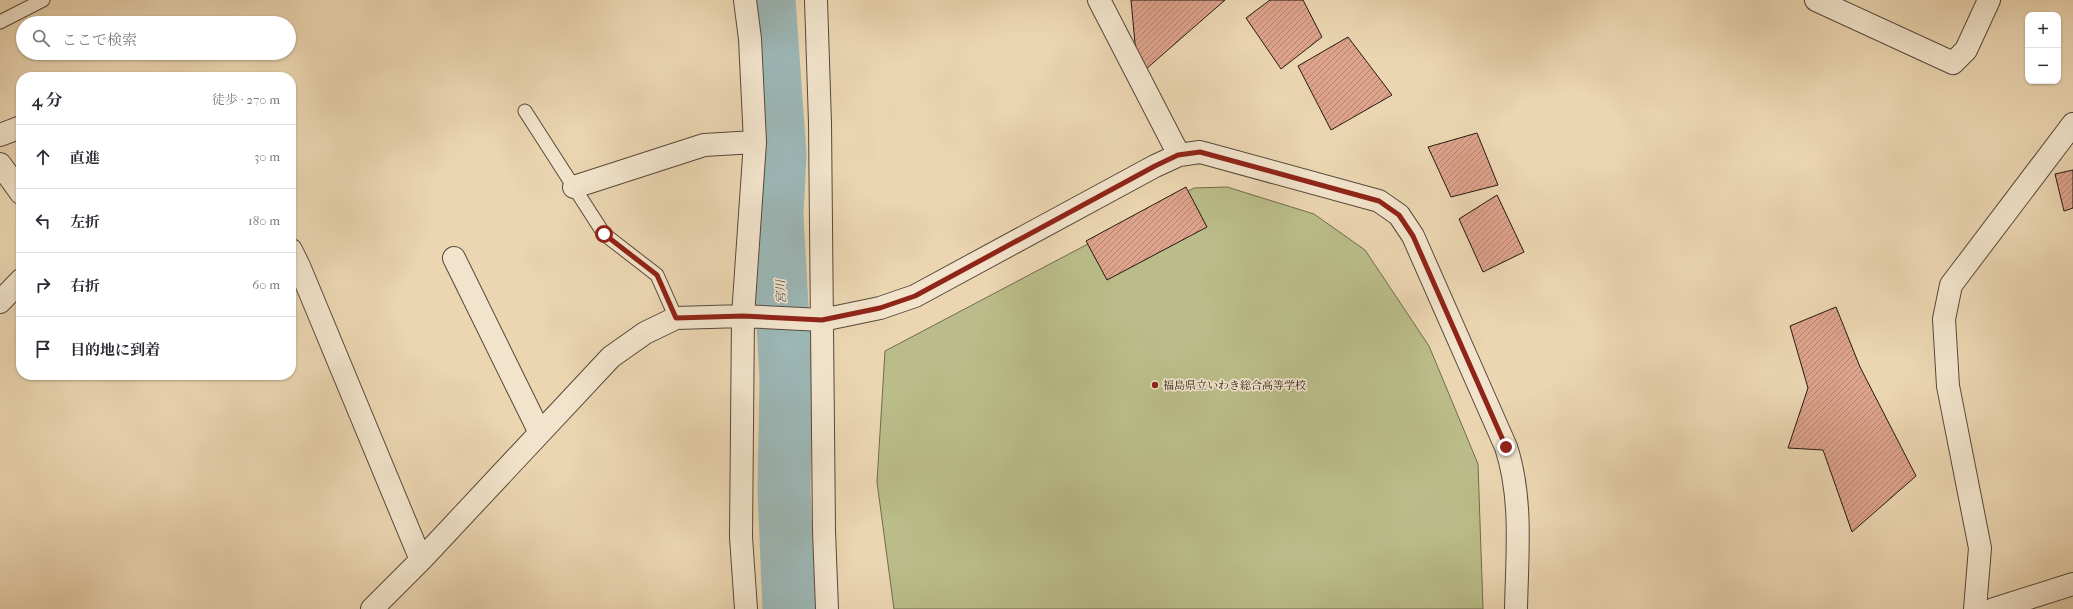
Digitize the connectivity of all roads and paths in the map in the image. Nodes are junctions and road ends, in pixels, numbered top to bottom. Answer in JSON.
{"nodes":[{"id":1,"x":43,"y":0,"type":"edge"},
{"id":2,"x":745,"y":0,"type":"edge"},
{"id":3,"x":816,"y":0,"type":"edge"},
{"id":4,"x":1099,"y":0,"type":"edge"},
{"id":5,"x":1816,"y":0,"type":"edge"},
{"id":6,"x":1989,"y":0,"type":"edge"},
{"id":7,"x":0,"y":22,"type":"edge"},
{"id":8,"x":525,"y":111,"type":"dead end"},
{"id":9,"x":16,"y":129,"type":"edge"},
{"id":10,"x":2069,"y":133,"type":"edge"},
{"id":11,"x":0,"y":135,"type":"edge"},
{"id":12,"x":755,"y":142,"type":"junction"},
{"id":13,"x":1178,"y":155,"type":"junction"},
{"id":14,"x":0,"y":164,"type":"edge"},
{"id":15,"x":16,"y":186,"type":"edge"},
{"id":16,"x":574,"y":187,"type":"junction"},
{"id":17,"x":454,"y":258,"type":"dead end"},
{"id":18,"x":296,"y":260,"type":"edge"},
{"id":19,"x":16,"y":285,"type":"edge"},
{"id":20,"x":0,"y":302,"type":"edge"},
{"id":21,"x":748,"y":317,"type":"junction"},
{"id":22,"x":676,"y":318,"type":"junction"},
{"id":23,"x":814,"y":319,"type":"junction"},
{"id":24,"x":540,"y":433,"type":"junction"},
{"id":25,"x":421,"y":560,"type":"junction"},
{"id":26,"x":2073,"y":584,"type":"edge"},
{"id":27,"x":372,"y":609,"type":"edge"},
{"id":28,"x":746,"y":609,"type":"edge"},
{"id":29,"x":827,"y":609,"type":"edge"},
{"id":30,"x":1516,"y":609,"type":"edge"},
{"id":31,"x":1975,"y":609,"type":"edge"},
{"id":32,"x":1994,"y":609,"type":"edge"}],
"edges":[{"from":1,"to":7,"type":"lane"},
{"from":2,"to":12,"type":"street"},
{"from":3,"to":23,"type":"street"},
{"from":4,"to":13,"type":"street"},
{"from":5,"to":6,"type":"street"},
{"from":8,"to":16,"type":"lane"},
{"from":9,"to":11,"type":"street"},
{"from":10,"to":31,"type":"street"},
{"from":12,"to":16,"type":"street"},
{"from":12,"to":21,"type":"street"},
{"from":13,"to":23,"type":"street"},
{"from":13,"to":30,"type":"street"},
{"from":14,"to":15,"type":"street"},
{"from":16,"to":22,"type":"lane"},
{"from":17,"to":24,"type":"street"},
{"from":18,"to":25,"type":"street"},
{"from":19,"to":20,"type":"street"},
{"from":21,"to":22,"type":"street"},
{"from":21,"to":23,"type":"street"},
{"from":21,"to":28,"type":"street"},
{"from":22,"to":24,"type":"street"},
{"from":23,"to":29,"type":"street"},
{"from":24,"to":25,"type":"street"},
{"from":25,"to":27,"type":"street"},
{"from":26,"to":32,"type":"street"}]}
